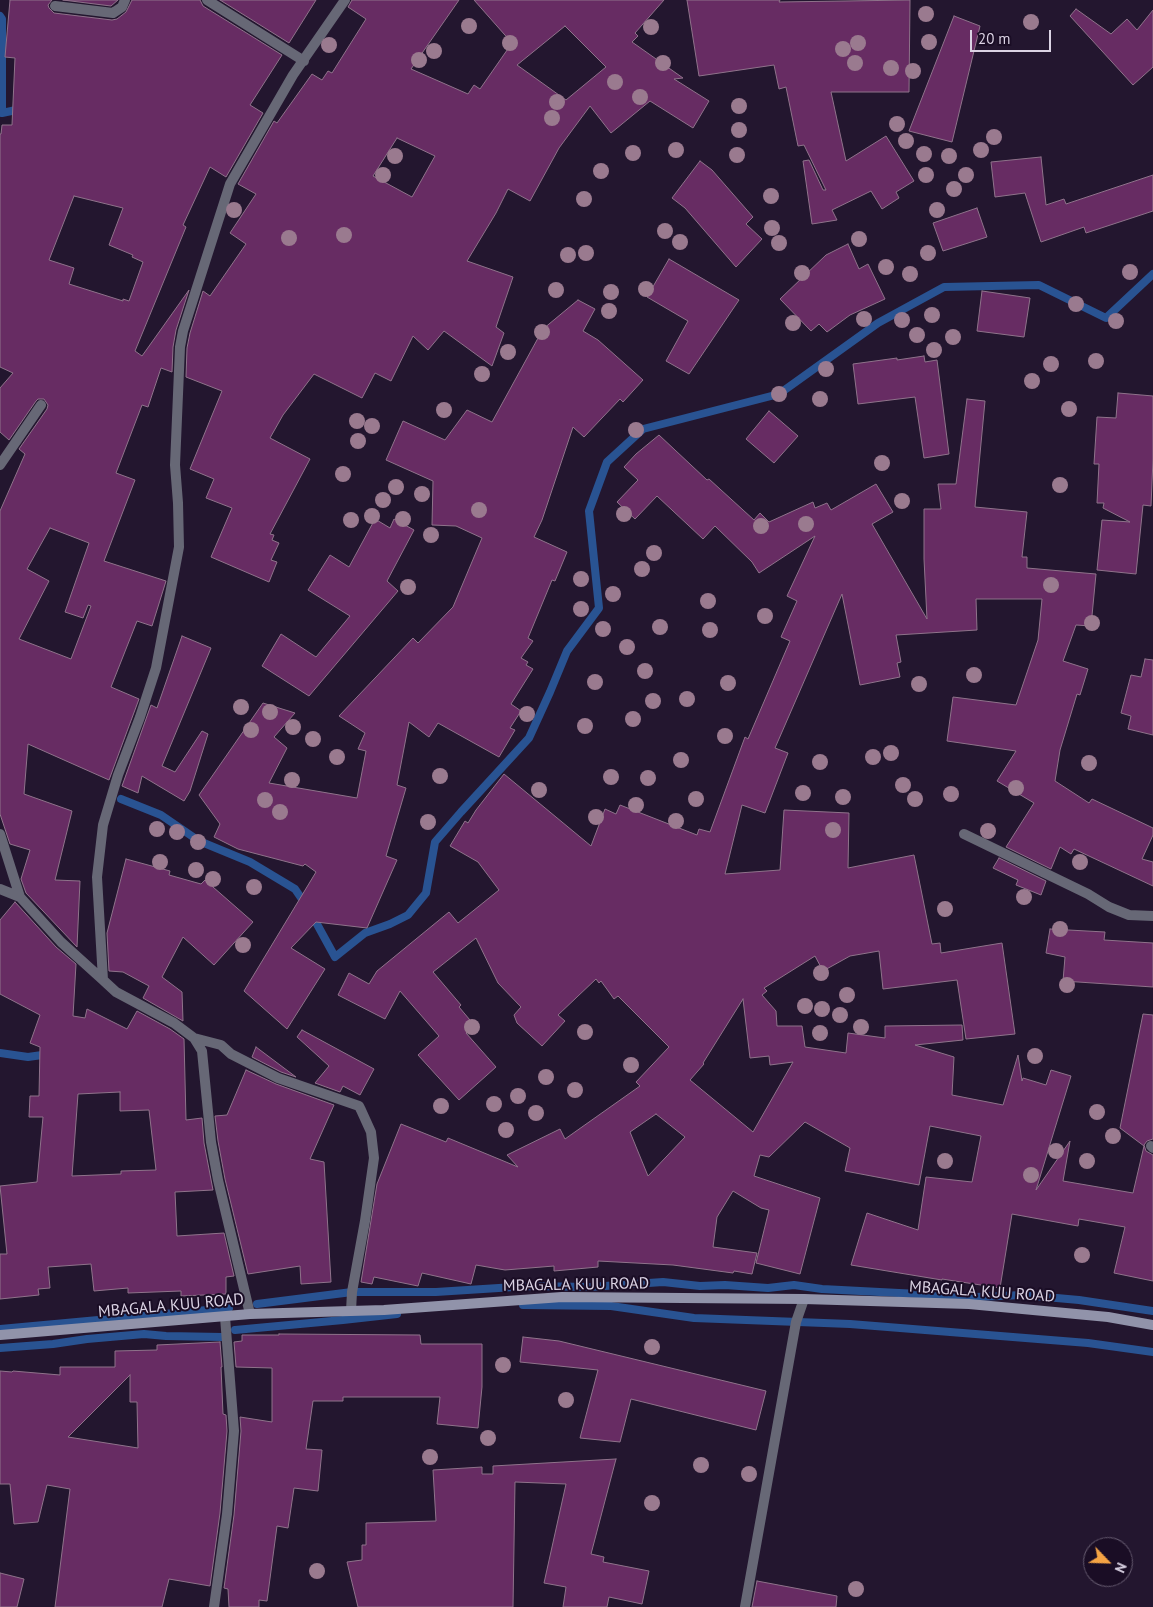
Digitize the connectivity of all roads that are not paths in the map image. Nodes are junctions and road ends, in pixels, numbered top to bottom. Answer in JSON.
{"nodes":[{"id":1,"x":125,"y":0,"type":"edge"},
{"id":2,"x":207,"y":0,"type":"edge"},
{"id":3,"x":345,"y":0,"type":"edge"},
{"id":4,"x":55,"y":6,"type":"dead end"},
{"id":5,"x":304,"y":61,"type":"junction"},
{"id":6,"x":41,"y":405,"type":"dead end"},
{"id":7,"x":0,"y":465,"type":"edge"},
{"id":8,"x":0,"y":834,"type":"edge"},
{"id":9,"x":964,"y":834,"type":"dead end"},
{"id":10,"x":0,"y":889,"type":"edge"},
{"id":11,"x":20,"y":897,"type":"junction"},
{"id":12,"x":1153,"y":916,"type":"edge"},
{"id":13,"x":103,"y":980,"type":"junction"},
{"id":14,"x":194,"y":1038,"type":"junction"},
{"id":15,"x":804,"y":1299,"type":"junction"},
{"id":16,"x":351,"y":1311,"type":"junction"},
{"id":17,"x":250,"y":1314,"type":"junction"},
{"id":18,"x":225,"y":1316,"type":"junction"},
{"id":19,"x":1153,"y":1325,"type":"edge"},
{"id":20,"x":0,"y":1335,"type":"edge"},
{"id":21,"x":214,"y":1607,"type":"edge"},
{"id":22,"x":745,"y":1607,"type":"edge"}],
"edges":[{"from":1,"to":4,"type":"street"},
{"from":2,"to":5,"type":"street"},
{"from":3,"to":5,"type":"street"},
{"from":5,"to":13,"type":"street"},
{"from":6,"to":7,"type":"street"},
{"from":8,"to":11,"type":"street"},
{"from":9,"to":12,"type":"street"},
{"from":10,"to":11,"type":"street"},
{"from":11,"to":13,"type":"street"},
{"from":13,"to":14,"type":"street"},
{"from":14,"to":16,"type":"street"},
{"from":14,"to":17,"type":"street"},
{"from":15,"to":16,"type":"street","name":"MBAGALA KUU ROAD"},
{"from":15,"to":19,"type":"street","name":"MBAGALA KUU ROAD"},
{"from":15,"to":22,"type":"street"},
{"from":16,"to":17,"type":"street","name":"MBAGALA KUU ROAD"},
{"from":17,"to":18,"type":"street","name":"MBAGALA KUU ROAD"},
{"from":18,"to":20,"type":"street","name":"MBAGALA KUU ROAD"},
{"from":18,"to":21,"type":"street"}]}
